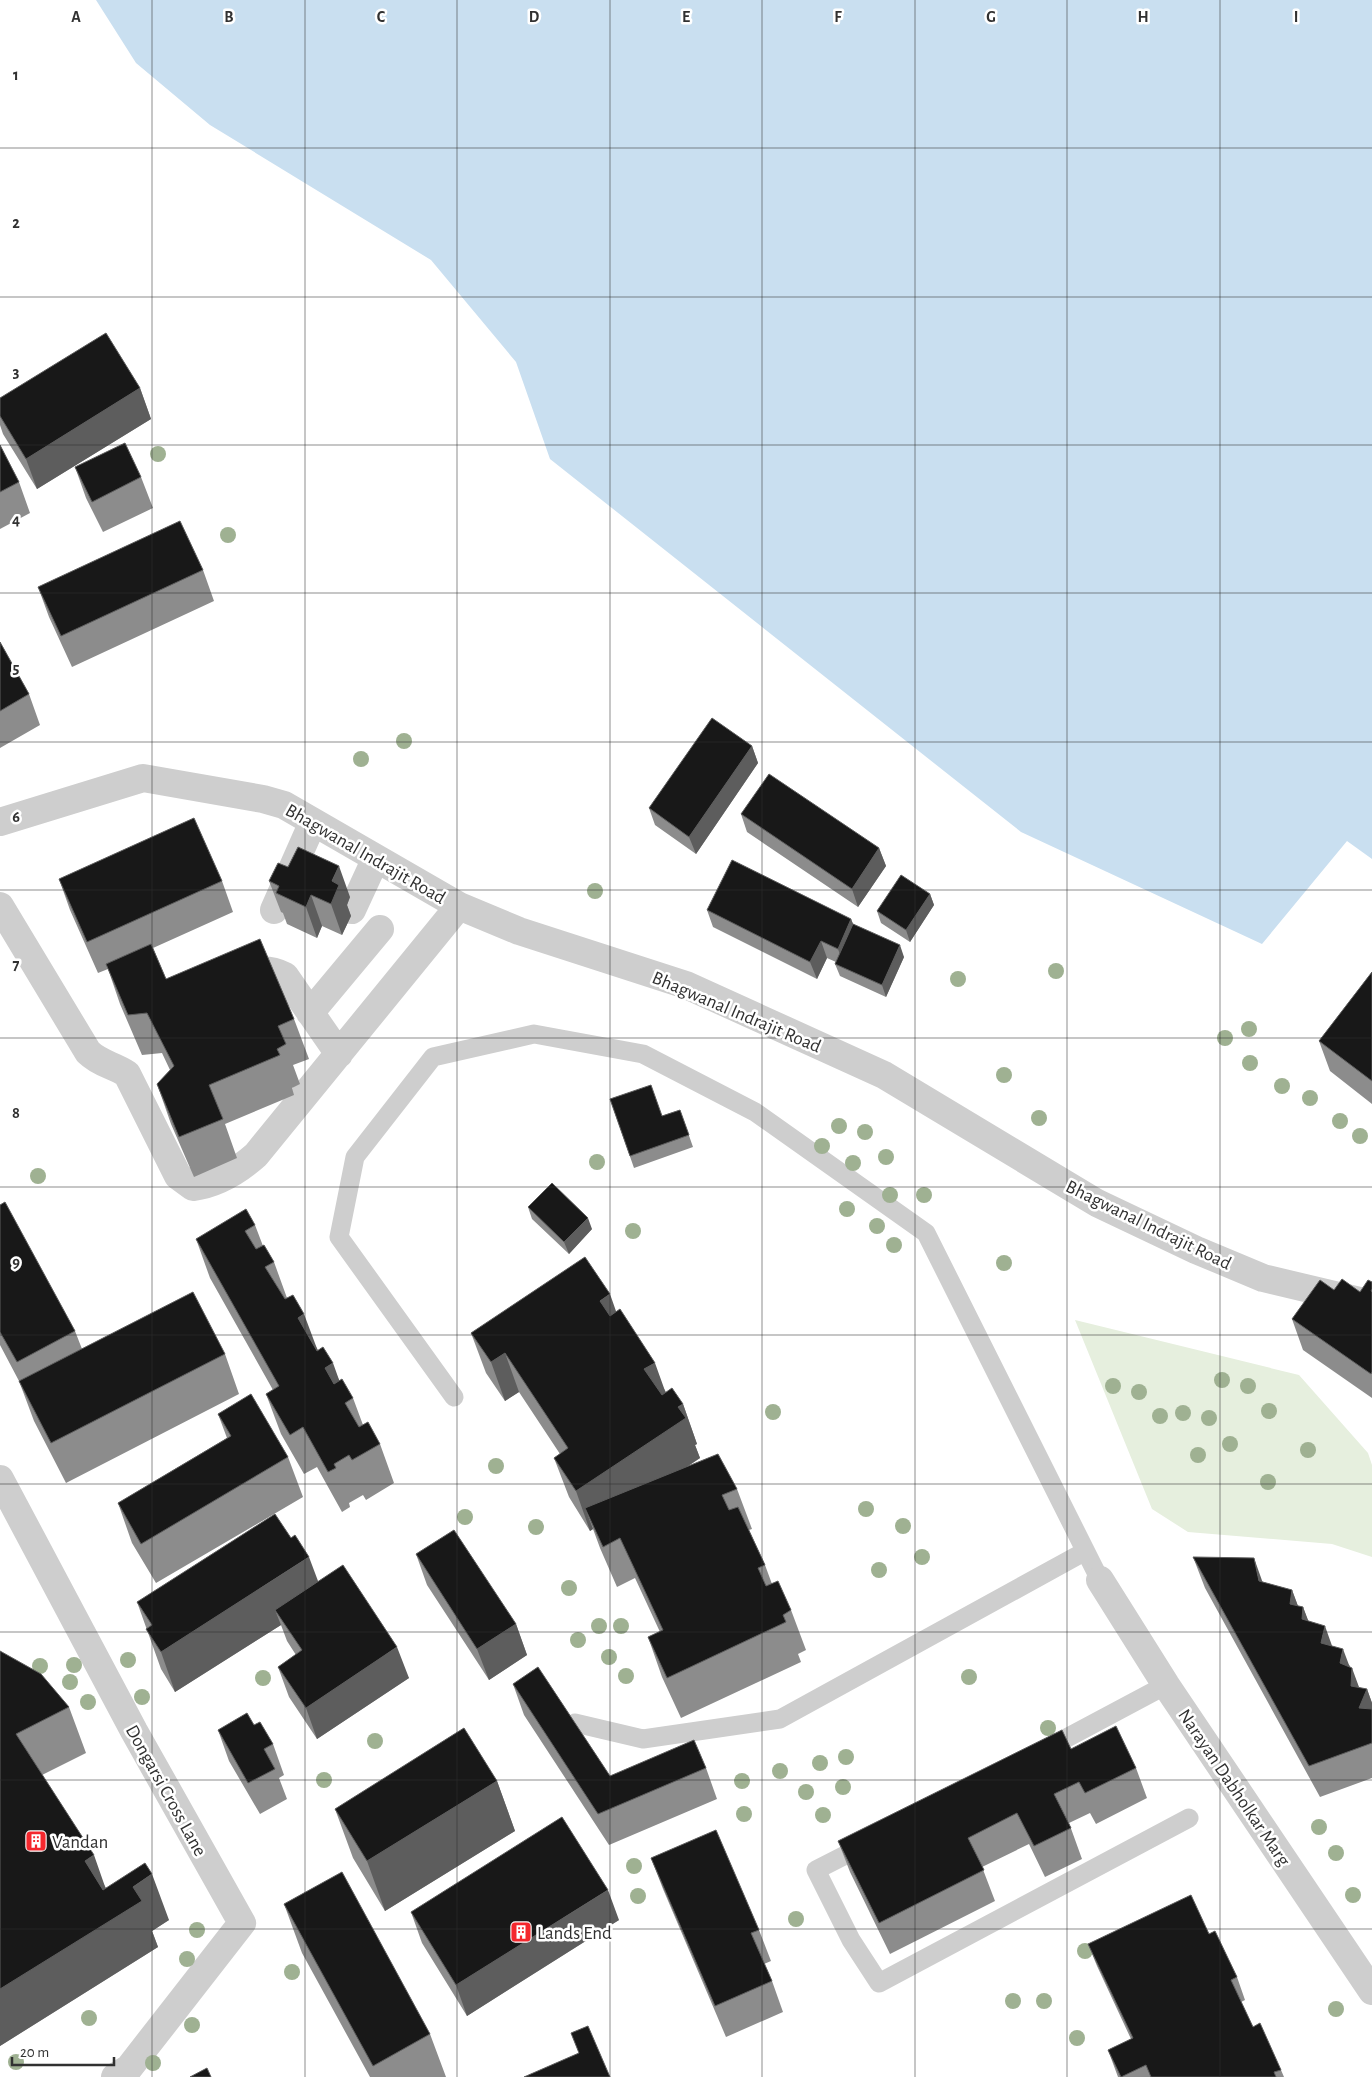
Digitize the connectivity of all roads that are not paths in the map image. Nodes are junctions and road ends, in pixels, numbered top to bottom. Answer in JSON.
{"nodes":[{"id":1,"x":0,"y":822,"type":"edge"},
{"id":2,"x":313,"y":822,"type":"junction"},
{"id":3,"x":376,"y":858,"type":"junction"},
{"id":4,"x":0,"y":906,"type":"edge"},
{"id":5,"x":459,"y":906,"type":"junction"},
{"id":6,"x":274,"y":910,"type":"edge"},
{"id":7,"x":352,"y":910,"type":"dead end"},
{"id":8,"x":380,"y":929,"type":"dead end"},
{"id":9,"x":211,"y":984,"type":"edge"},
{"id":10,"x":310,"y":1013,"type":"junction"},
{"id":11,"x":339,"y":1054,"type":"junction"},
{"id":12,"x":1372,"y":1304,"type":"edge"},
{"id":13,"x":454,"y":1396,"type":"dead end"},
{"id":14,"x":0,"y":1479,"type":"edge"},
{"id":15,"x":1084,"y":1552,"type":"junction"},
{"id":16,"x":1100,"y":1580,"type":"joint"},
{"id":17,"x":1166,"y":1685,"type":"junction"},
{"id":18,"x":575,"y":1722,"type":"edge"},
{"id":19,"x":1031,"y":1756,"type":"edge"},
{"id":20,"x":1189,"y":1818,"type":"dead end"},
{"id":21,"x":882,"y":1836,"type":"edge"},
{"id":22,"x":1372,"y":1991,"type":"edge"},
{"id":23,"x":115,"y":2077,"type":"edge"}],
"edges":[{"from":1,"to":2,"type":"street","name":"Bhagwanal Indrajit Road"},
{"from":2,"to":3,"type":"street","name":"Bhagwanal Indrajit Road"},
{"from":2,"to":6,"type":"street"},
{"from":3,"to":5,"type":"street","name":"Bhagwanal Indrajit Road"},
{"from":3,"to":7,"type":"street"},
{"from":4,"to":11,"type":"street"},
{"from":5,"to":11,"type":"street"},
{"from":5,"to":12,"type":"street","name":"Bhagwanal Indrajit Road"},
{"from":8,"to":10,"type":"street"},
{"from":9,"to":10,"type":"street"},
{"from":10,"to":11,"type":"street"},
{"from":13,"to":15,"type":"lane"},
{"from":14,"to":23,"type":"street","name":"Dongarsi Cross Lane"},
{"from":15,"to":16,"type":"lane"},
{"from":15,"to":18,"type":"lane"},
{"from":16,"to":17,"type":"street","name":"Narayan Dabholkar Marg"},
{"from":17,"to":19,"type":"lane"},
{"from":17,"to":22,"type":"street","name":"Narayan Dabholkar Marg"},
{"from":20,"to":21,"type":"lane"}]}
